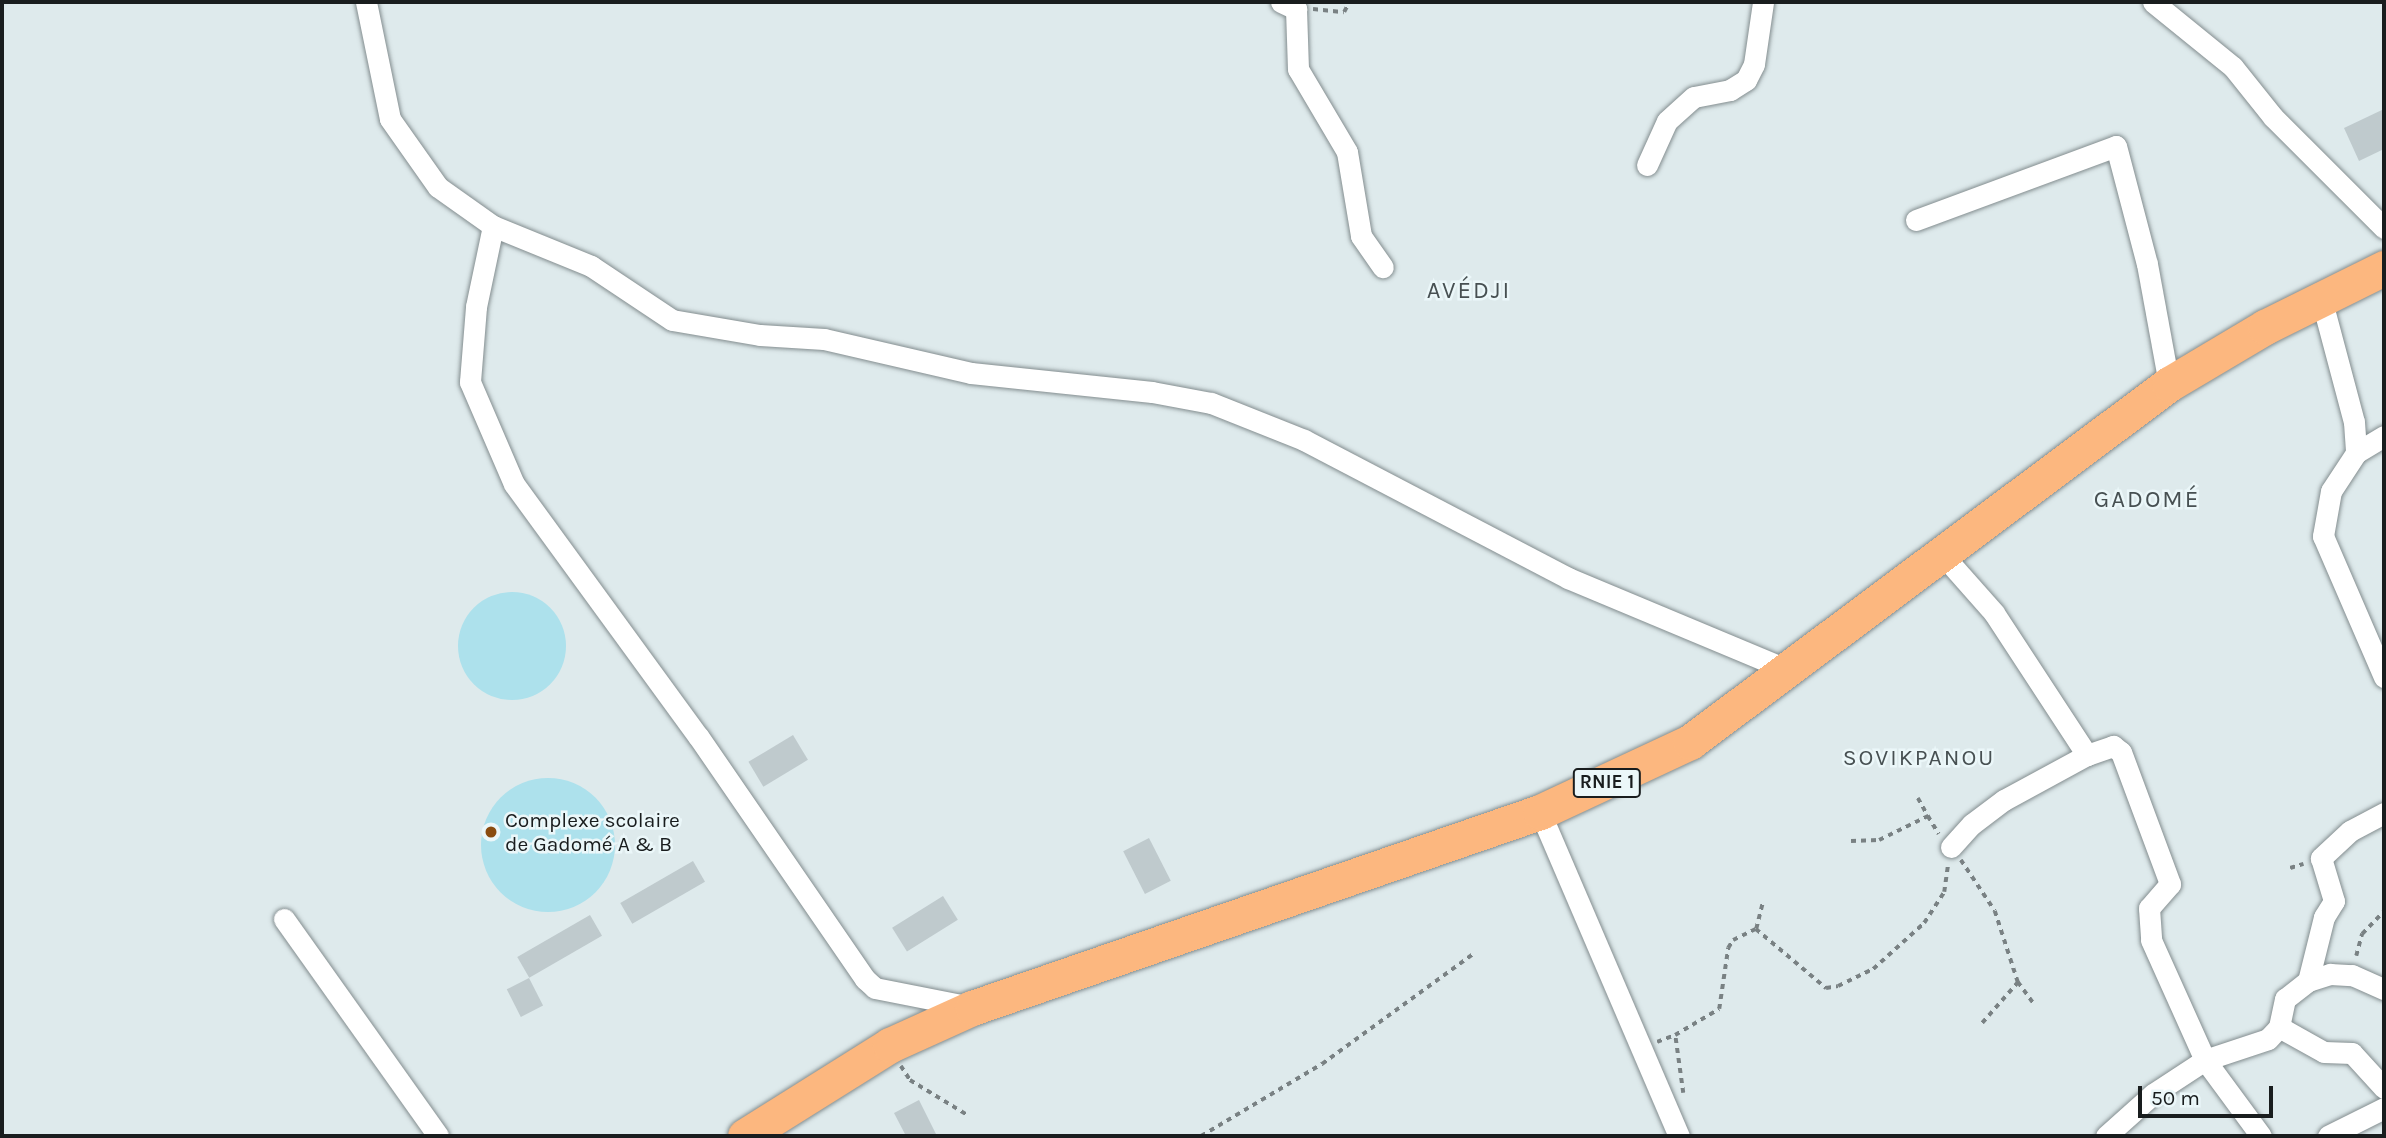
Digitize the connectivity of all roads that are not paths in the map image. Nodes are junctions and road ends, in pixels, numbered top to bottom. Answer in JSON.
{"nodes":[{"id":1,"x":366,"y":2,"type":"edge"},
{"id":2,"x":1763,"y":2,"type":"edge"},
{"id":3,"x":2153,"y":2,"type":"edge"},
{"id":4,"x":1288,"y":5,"type":"edge"},
{"id":5,"x":1647,"y":165,"type":"dead end"},
{"id":6,"x":1916,"y":220,"type":"dead end"},
{"id":7,"x":493,"y":226,"type":"junction"},
{"id":8,"x":2384,"y":228,"type":"edge"},
{"id":9,"x":1383,"y":267,"type":"dead end"},
{"id":10,"x":2384,"y":268,"type":"edge"},
{"id":11,"x":2321,"y":298,"type":"junction"},
{"id":12,"x":2169,"y":384,"type":"junction"},
{"id":13,"x":2384,"y":436,"type":"edge"},
{"id":14,"x":2356,"y":453,"type":"junction"},
{"id":15,"x":1941,"y":553,"type":"junction"},
{"id":16,"x":1790,"y":671,"type":"junction"},
{"id":17,"x":2384,"y":677,"type":"edge"},
{"id":18,"x":2087,"y":755,"type":"junction"},
{"id":19,"x":1540,"y":812,"type":"junction"},
{"id":20,"x":2384,"y":813,"type":"edge"},
{"id":21,"x":1951,"y":847,"type":"road end"},
{"id":22,"x":284,"y":919,"type":"dead end"},
{"id":23,"x":2308,"y":981,"type":"junction"},
{"id":24,"x":2384,"y":989,"type":"edge"},
{"id":25,"x":972,"y":1008,"type":"junction"},
{"id":26,"x":2279,"y":1027,"type":"junction"},
{"id":27,"x":2205,"y":1060,"type":"junction"},
{"id":28,"x":2384,"y":1088,"type":"edge"},
{"id":29,"x":2384,"y":1108,"type":"edge"},
{"id":30,"x":438,"y":1136,"type":"edge"},
{"id":31,"x":745,"y":1136,"type":"edge"},
{"id":32,"x":1679,"y":1136,"type":"edge"},
{"id":33,"x":2106,"y":1136,"type":"edge"},
{"id":34,"x":2261,"y":1136,"type":"edge"},
{"id":35,"x":2328,"y":1136,"type":"edge"}],
"edges":[{"from":1,"to":7,"type":"street"},
{"from":2,"to":5,"type":"street"},
{"from":3,"to":8,"type":"street"},
{"from":4,"to":9,"type":"street"},
{"from":6,"to":12,"type":"street"},
{"from":7,"to":16,"type":"street"},
{"from":7,"to":25,"type":"street"},
{"from":10,"to":11,"type":"highway","number":"RNIE 1"},
{"from":11,"to":12,"type":"highway","number":"RNIE 1"},
{"from":11,"to":14,"type":"street"},
{"from":12,"to":15,"type":"highway","number":"RNIE 1"},
{"from":13,"to":14,"type":"street"},
{"from":14,"to":17,"type":"street"},
{"from":15,"to":16,"type":"highway","number":"RNIE 1"},
{"from":15,"to":18,"type":"street"},
{"from":16,"to":19,"type":"highway","number":"RNIE 1"},
{"from":18,"to":21,"type":"street"},
{"from":18,"to":27,"type":"street"},
{"from":19,"to":25,"type":"highway","number":"RNIE 1"},
{"from":19,"to":32,"type":"street"},
{"from":20,"to":23,"type":"street"},
{"from":22,"to":30,"type":"street"},
{"from":23,"to":24,"type":"street"},
{"from":23,"to":26,"type":"street"},
{"from":25,"to":31,"type":"highway","number":"RNIE 1"},
{"from":26,"to":27,"type":"street"},
{"from":26,"to":28,"type":"street"},
{"from":27,"to":33,"type":"street"},
{"from":27,"to":34,"type":"street"},
{"from":29,"to":35,"type":"street"}]}
